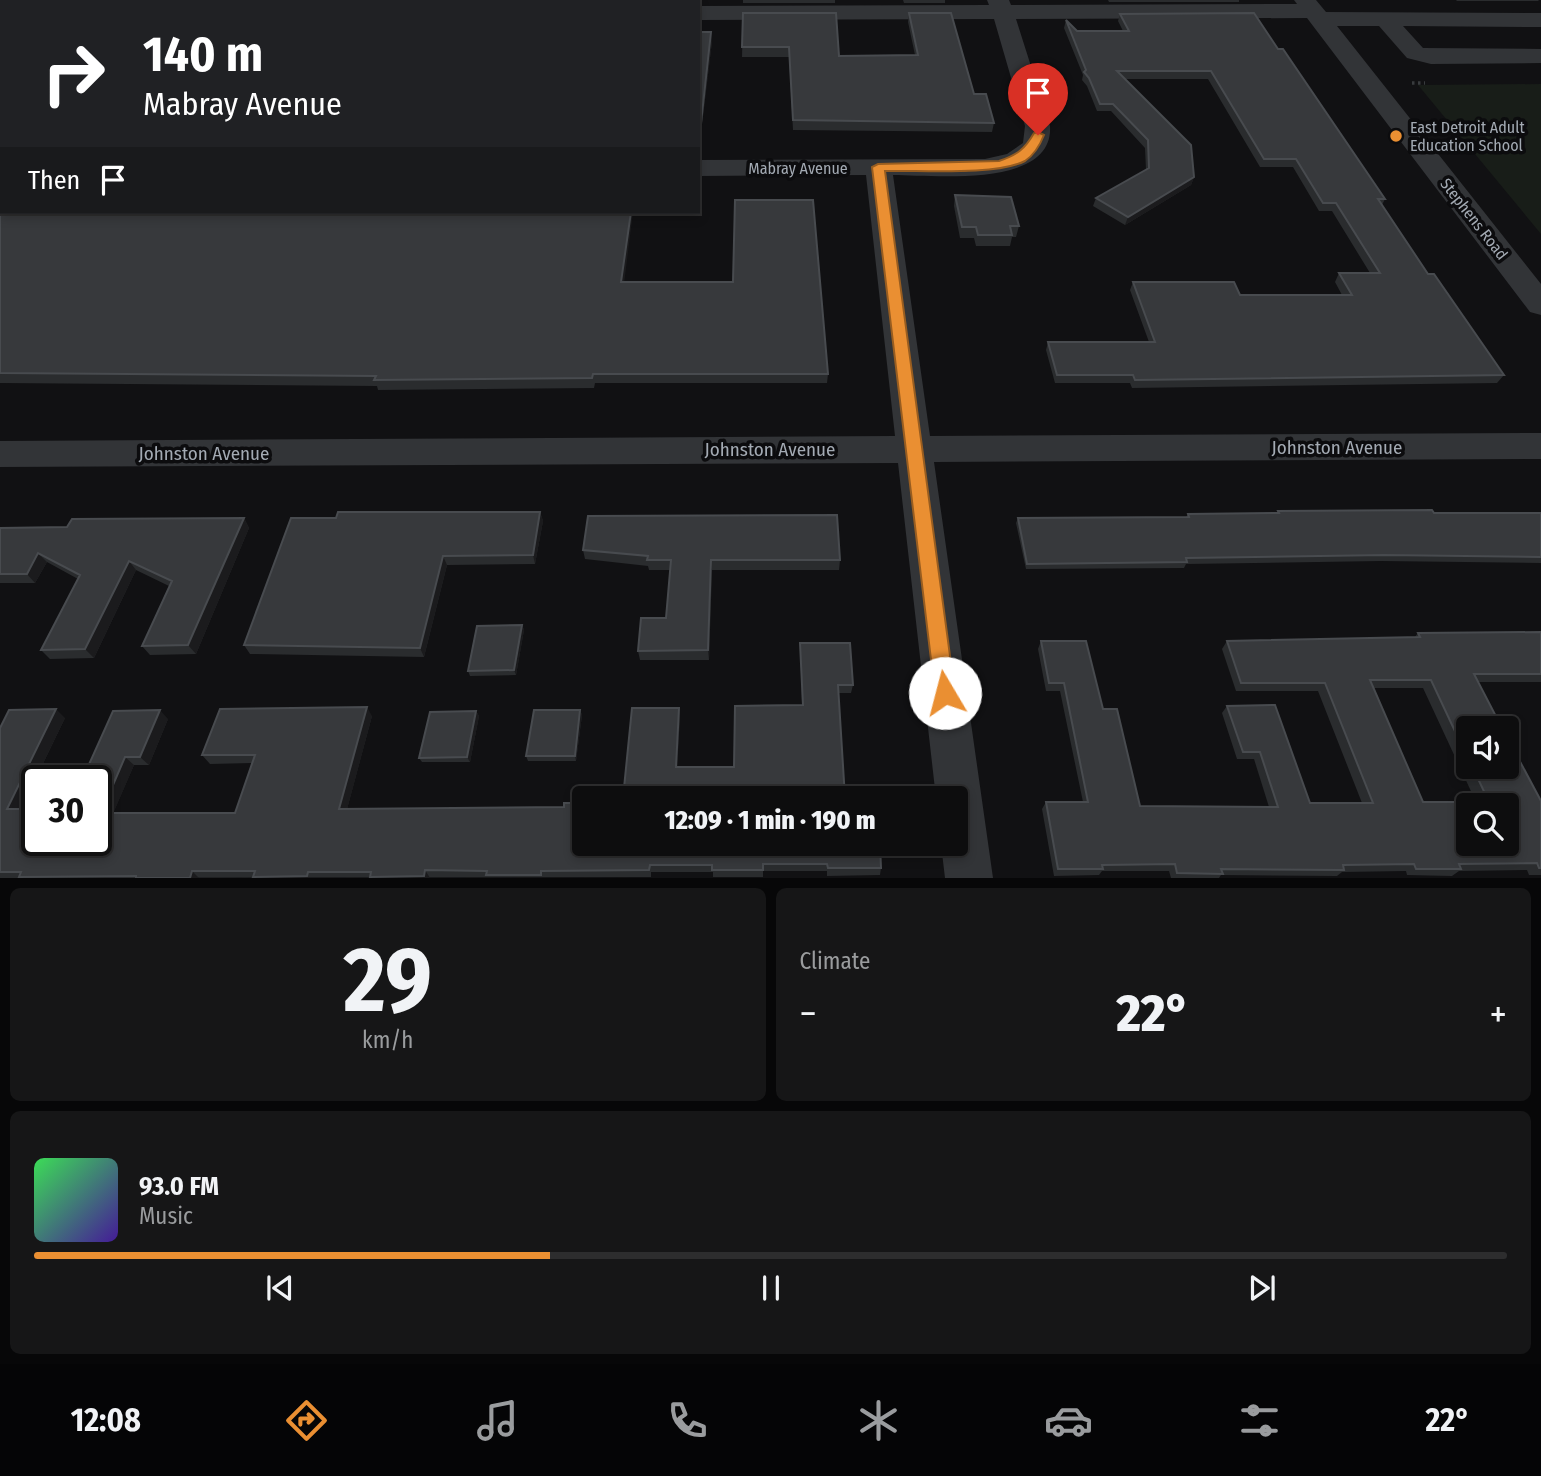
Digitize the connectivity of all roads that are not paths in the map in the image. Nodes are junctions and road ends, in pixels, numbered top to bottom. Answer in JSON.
{"nodes":[{"id":1,"x":1000,"y":6,"type":"edge"},
{"id":2,"x":1313,"y":10,"type":"edge"},
{"id":3,"x":700,"y":13,"type":"edge"},
{"id":4,"x":1385,"y":19,"type":"junction"},
{"id":5,"x":1541,"y":20,"type":"edge"},
{"id":6,"x":1541,"y":56,"type":"edge"},
{"id":7,"x":878,"y":167,"type":"junction"},
{"id":8,"x":700,"y":168,"type":"edge"},
{"id":9,"x":1541,"y":305,"type":"edge"},
{"id":10,"x":1541,"y":446,"type":"edge"},
{"id":11,"x":914,"y":449,"type":"junction"},
{"id":12,"x":0,"y":454,"type":"edge"},
{"id":13,"x":969,"y":877,"type":"edge"}],
"edges":[{"from":1,"to":2,"type":"street"},
{"from":1,"to":3,"type":"street"},
{"from":1,"to":7,"type":"street","name":"Mabray Avenue"},
{"from":2,"to":4,"type":"street"},
{"from":2,"to":9,"type":"street","name":"Stephens Road"},
{"from":4,"to":5,"type":"street"},
{"from":4,"to":6,"type":"street"},
{"from":7,"to":8,"type":"street","name":"Mabray Avenue"},
{"from":7,"to":11,"type":"street"},
{"from":10,"to":11,"type":"street","name":"Johnston Avenue"},
{"from":11,"to":12,"type":"street","name":"Johnston Avenue"},
{"from":11,"to":13,"type":"street"}]}
